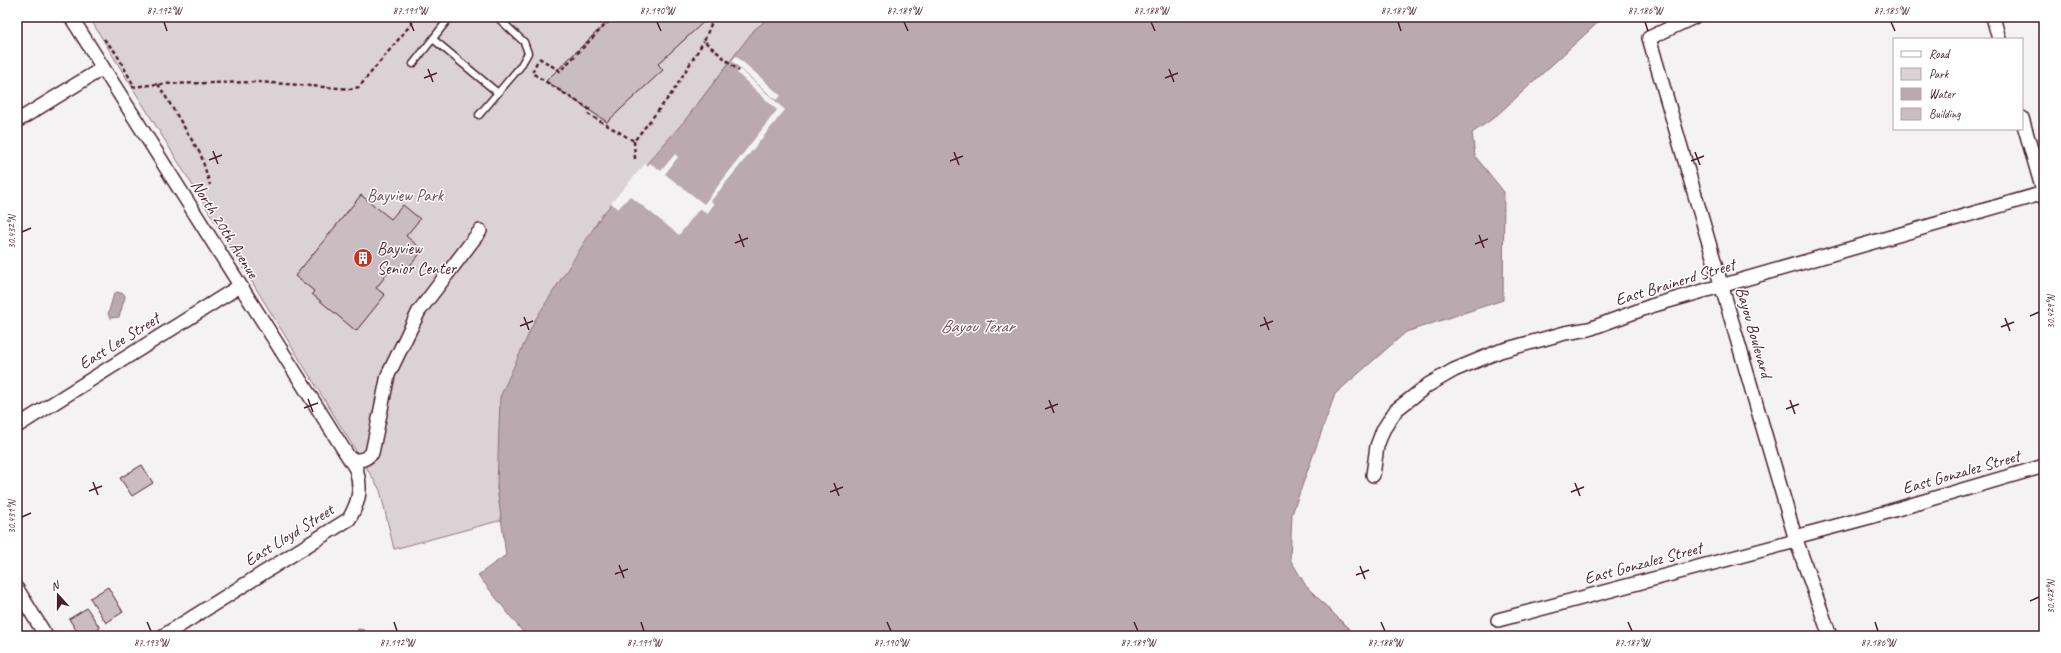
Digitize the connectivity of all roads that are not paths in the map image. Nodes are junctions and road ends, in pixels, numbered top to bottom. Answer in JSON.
{"nodes":[{"id":1,"x":71,"y":17,"type":"edge"},
{"id":2,"x":450,"y":17,"type":"edge"},
{"id":3,"x":497,"y":17,"type":"edge"},
{"id":4,"x":1694,"y":17,"type":"edge"},
{"id":5,"x":1993,"y":17,"type":"edge"},
{"id":6,"x":1999,"y":38,"type":"edge"},
{"id":7,"x":433,"y":39,"type":"junction"},
{"id":8,"x":413,"y":64,"type":"dead end"},
{"id":9,"x":103,"y":68,"type":"junction"},
{"id":10,"x":498,"y":93,"type":"junction"},
{"id":11,"x":479,"y":114,"type":"dead end"},
{"id":12,"x":17,"y":121,"type":"edge"},
{"id":13,"x":2023,"y":121,"type":"edge"},
{"id":14,"x":2044,"y":193,"type":"edge"},
{"id":15,"x":480,"y":231,"type":"dead end"},
{"id":16,"x":240,"y":286,"type":"junction"},
{"id":17,"x":1722,"y":286,"type":"junction"},
{"id":18,"x":17,"y":426,"type":"edge"},
{"id":19,"x":350,"y":459,"type":"junction"},
{"id":20,"x":2044,"y":466,"type":"edge"},
{"id":21,"x":1373,"y":475,"type":"dead end"},
{"id":22,"x":1796,"y":539,"type":"junction"},
{"id":23,"x":17,"y":589,"type":"edge"},
{"id":24,"x":1498,"y":620,"type":"dead end"},
{"id":25,"x":46,"y":636,"type":"edge"},
{"id":26,"x":163,"y":636,"type":"edge"},
{"id":27,"x":1830,"y":636,"type":"edge"}],
"edges":[{"from":1,"to":9,"type":"street","name":"North 20th Avenue"},
{"from":2,"to":7,"type":"lane"},
{"from":3,"to":10,"type":"lane"},
{"from":4,"to":17,"type":"street","name":"Bayou Boulevard"},
{"from":5,"to":6,"type":"street"},
{"from":7,"to":8,"type":"lane"},
{"from":7,"to":10,"type":"lane"},
{"from":9,"to":12,"type":"street"},
{"from":9,"to":16,"type":"street","name":"North 20th Avenue"},
{"from":10,"to":11,"type":"lane"},
{"from":13,"to":14,"type":"street"},
{"from":14,"to":17,"type":"street","name":"East Brainerd Street"},
{"from":15,"to":19,"type":"street"},
{"from":16,"to":18,"type":"street","name":"East Lee Street"},
{"from":16,"to":19,"type":"street","name":"North 20th Avenue"},
{"from":17,"to":21,"type":"street","name":"East Brainerd Street"},
{"from":17,"to":22,"type":"street","name":"Bayou Boulevard"},
{"from":19,"to":26,"type":"street","name":"East Lloyd Street"},
{"from":20,"to":22,"type":"street","name":"East Gonzalez Street"},
{"from":22,"to":24,"type":"street","name":"East Gonzalez Street"},
{"from":22,"to":27,"type":"street","name":"Bayou Boulevard"},
{"from":23,"to":25,"type":"street"}]}
